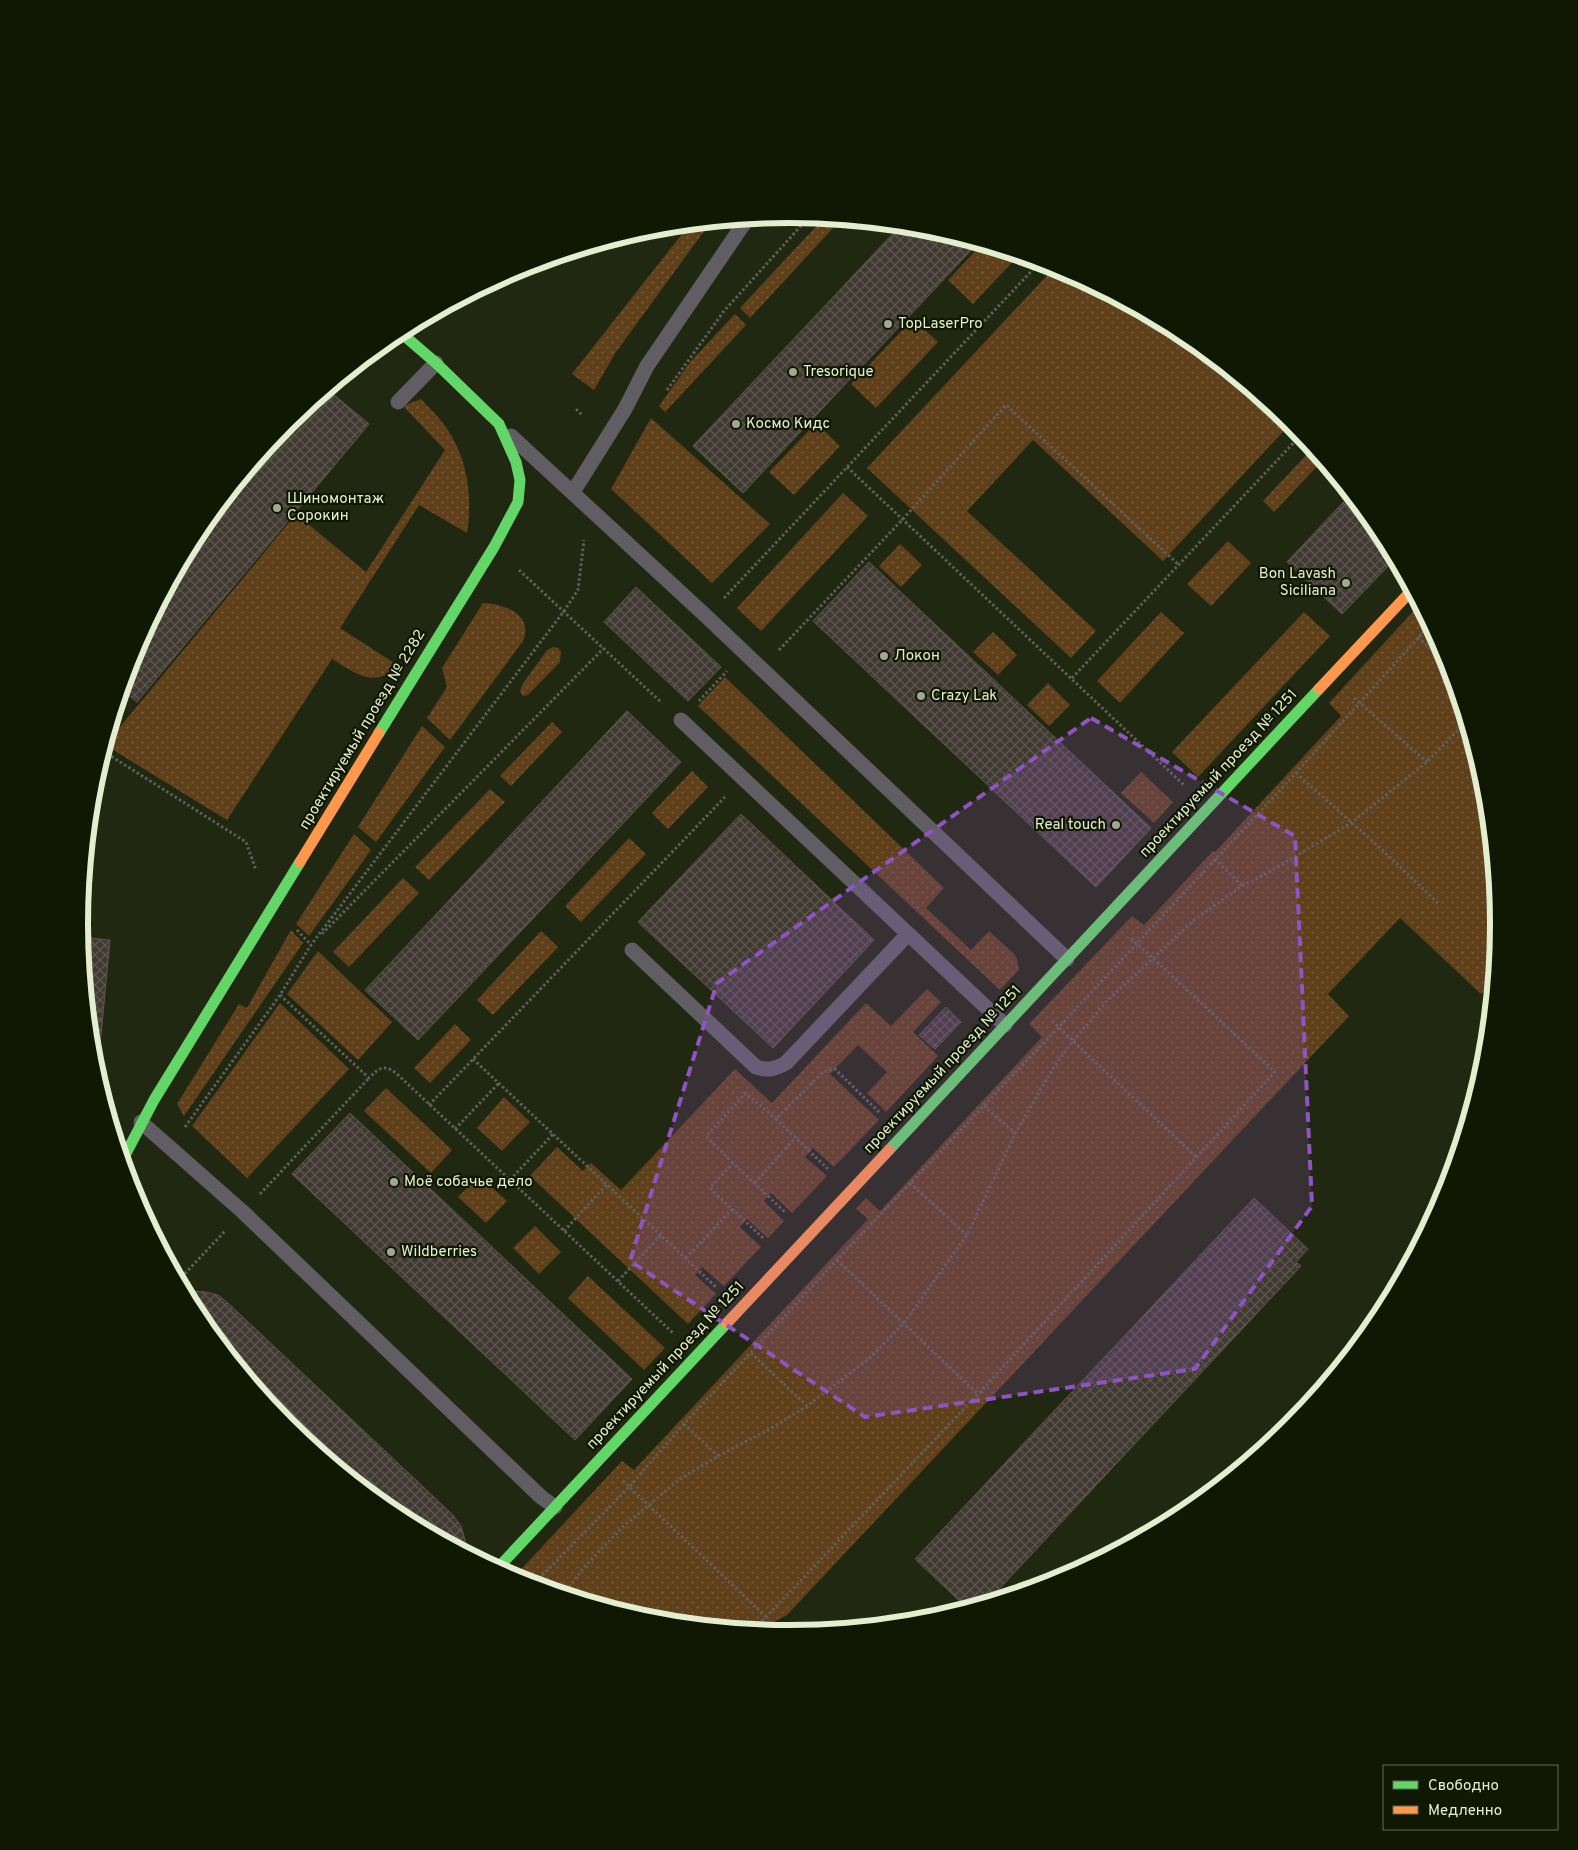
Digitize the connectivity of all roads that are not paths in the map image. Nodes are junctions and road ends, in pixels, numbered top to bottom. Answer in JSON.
{"nodes":[{"id":1,"x":743,"y":225,"type":"edge"},
{"id":2,"x":406,"y":337,"type":"edge"},
{"id":3,"x":436,"y":364,"type":"junction"},
{"id":4,"x":398,"y":402,"type":"dead end"},
{"id":5,"x":499,"y":424,"type":"junction"},
{"id":6,"x":573,"y":492,"type":"junction"},
{"id":7,"x":1408,"y":595,"type":"edge"},
{"id":8,"x":681,"y":720,"type":"road end"},
{"id":9,"x":908,"y":934,"type":"junction"},
{"id":10,"x":632,"y":950,"type":"dead end"},
{"id":11,"x":1066,"y":959,"type":"junction"},
{"id":12,"x":1006,"y":1025,"type":"junction"},
{"id":13,"x":141,"y":1122,"type":"junction"},
{"id":14,"x":126,"y":1153,"type":"edge"},
{"id":15,"x":555,"y":1507,"type":"junction"},
{"id":16,"x":501,"y":1564,"type":"edge"}],
"edges":[{"from":1,"to":6,"type":"lane"},
{"from":2,"to":3,"type":"street","name":"проектируемый проезд № 2282"},
{"from":3,"to":4,"type":"lane"},
{"from":3,"to":5,"type":"street","name":"проектируемый проезд № 2282"},
{"from":5,"to":6,"type":"lane"},
{"from":5,"to":13,"type":"street","name":"проектируемый проезд № 2282"},
{"from":6,"to":11,"type":"lane"},
{"from":7,"to":11,"type":"street","name":"проектируемый проезд № 1251"},
{"from":8,"to":9,"type":"lane"},
{"from":9,"to":10,"type":"lane"},
{"from":9,"to":12,"type":"lane"},
{"from":11,"to":12,"type":"street","name":"проектируемый проезд № 1251"},
{"from":12,"to":15,"type":"street","name":"проектируемый проезд № 1251"},
{"from":13,"to":14,"type":"street","name":"проектируемый проезд № 2282"},
{"from":13,"to":15,"type":"lane"},
{"from":15,"to":16,"type":"street","name":"проектируемый проезд № 1251"}]}
